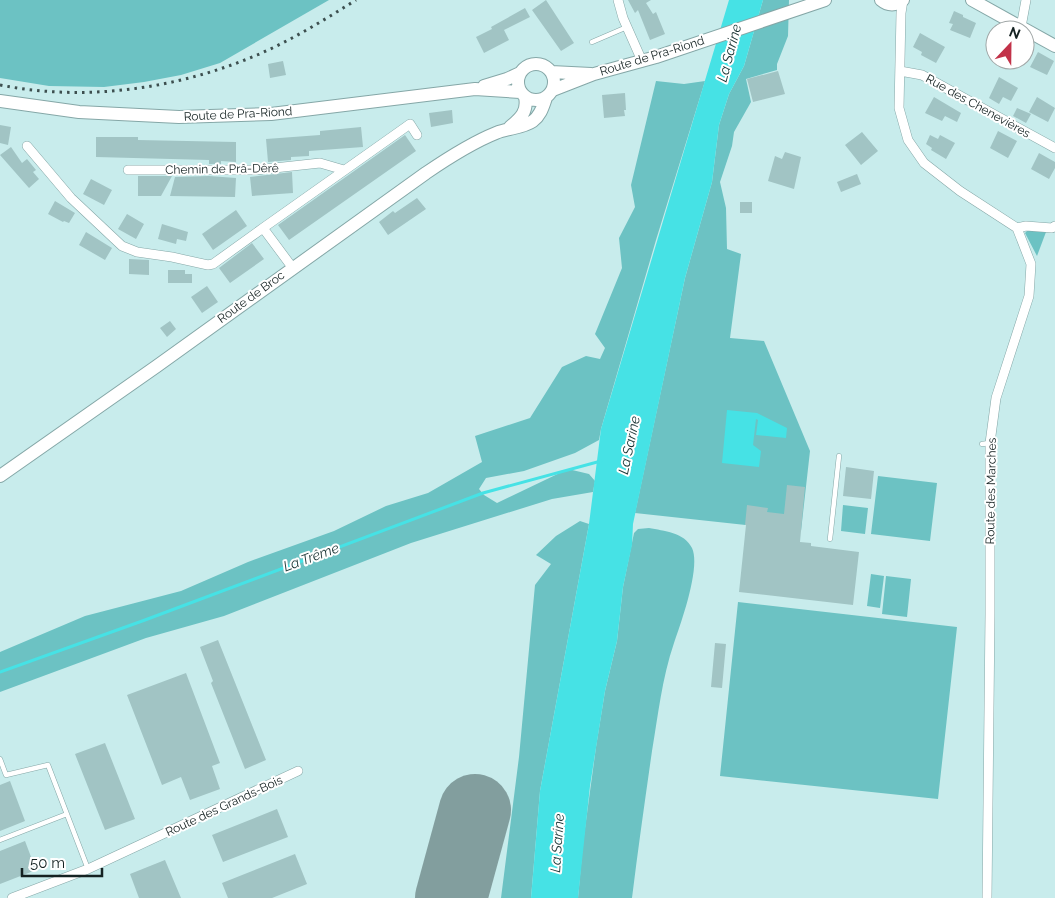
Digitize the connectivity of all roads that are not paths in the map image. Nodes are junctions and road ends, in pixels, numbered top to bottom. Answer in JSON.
{"nodes":[{"id":1,"x":618,"y":0,"type":"edge"},
{"id":2,"x":825,"y":0,"type":"edge"},
{"id":3,"x":903,"y":0,"type":"edge"},
{"id":4,"x":972,"y":0,"type":"edge"},
{"id":5,"x":1026,"y":0,"type":"edge"},
{"id":6,"x":884,"y":2,"type":"edge"},
{"id":7,"x":1008,"y":20,"type":"edge"},
{"id":8,"x":1022,"y":20,"type":"edge"},
{"id":9,"x":627,"y":27,"type":"junction"},
{"id":10,"x":900,"y":28,"type":"junction"},
{"id":11,"x":1035,"y":35,"type":"edge"},
{"id":12,"x":592,"y":42,"type":"dead end"},
{"id":13,"x":1055,"y":46,"type":"edge"},
{"id":14,"x":642,"y":61,"type":"junction"},
{"id":15,"x":900,"y":71,"type":"junction"},
{"id":16,"x":551,"y":72,"type":"junction"},
{"id":17,"x":520,"y":73,"type":"junction"},
{"id":18,"x":594,"y":74,"type":"junction"},
{"id":19,"x":475,"y":89,"type":"junction"},
{"id":20,"x":523,"y":94,"type":"junction"},
{"id":21,"x":549,"y":94,"type":"junction"},
{"id":22,"x":0,"y":101,"type":"edge"},
{"id":23,"x":508,"y":128,"type":"junction"},
{"id":24,"x":417,"y":135,"type":"dead end"},
{"id":25,"x":27,"y":146,"type":"dead end"},
{"id":26,"x":1055,"y":148,"type":"edge"},
{"id":27,"x":128,"y":170,"type":"dead end"},
{"id":28,"x":344,"y":170,"type":"junction"},
{"id":29,"x":1055,"y":226,"type":"edge"},
{"id":30,"x":263,"y":228,"type":"junction"},
{"id":31,"x":1017,"y":228,"type":"junction"},
{"id":32,"x":292,"y":267,"type":"junction"},
{"id":33,"x":839,"y":456,"type":"dead end"},
{"id":34,"x":0,"y":476,"type":"edge"},
{"id":35,"x":830,"y":539,"type":"dead end"},
{"id":36,"x":0,"y":759,"type":"edge"},
{"id":37,"x":298,"y":771,"type":"dead end"},
{"id":38,"x":67,"y":814,"type":"junction"},
{"id":39,"x":0,"y":840,"type":"edge"},
{"id":40,"x":88,"y":869,"type":"junction"},
{"id":41,"x":12,"y":898,"type":"edge"},
{"id":42,"x":987,"y":898,"type":"edge"}],
"edges":[{"from":1,"to":9,"type":"street"},
{"from":2,"to":14,"type":"main road","name":"Route de Pra-Riond"},
{"from":3,"to":6,"type":"main road"},
{"from":3,"to":10,"type":"street"},
{"from":4,"to":7,"type":"main road"},
{"from":5,"to":8,"type":"street"},
{"from":6,"to":10,"type":"street"},
{"from":9,"to":12,"type":"lane"},
{"from":9,"to":14,"type":"street"},
{"from":10,"to":15,"type":"street"},
{"from":11,"to":13,"type":"main road"},
{"from":14,"to":18,"type":"main road","name":"Route de Pra-Riond"},
{"from":15,"to":26,"type":"street","name":"Rue des Chenevières"},
{"from":15,"to":31,"type":"street"},
{"from":16,"to":17,"type":"main road","name":"Route de Pra-Riond"},
{"from":16,"to":18,"type":"main road","name":"Route de Pra-Riond"},
{"from":16,"to":21,"type":"main road"},
{"from":17,"to":19,"type":"main road","name":"Route de Pra-Riond"},
{"from":17,"to":20,"type":"main road"},
{"from":18,"to":21,"type":"main road","name":"Route de Pra-Riond"},
{"from":19,"to":20,"type":"main road","name":"Route de Pra-Riond"},
{"from":19,"to":22,"type":"main road","name":"Route de Pra-Riond"},
{"from":20,"to":21,"type":"main road","name":"Route de Pra-Riond"},
{"from":20,"to":23,"type":"main road","name":"Route de Broc"},
{"from":21,"to":23,"type":"main road","name":"Route de Broc"},
{"from":23,"to":32,"type":"main road","name":"Route de Broc"},
{"from":24,"to":28,"type":"street"},
{"from":25,"to":30,"type":"street"},
{"from":27,"to":28,"type":"street","name":"Chemin de Prâ-Dêrê"},
{"from":28,"to":30,"type":"street"},
{"from":29,"to":31,"type":"street"},
{"from":30,"to":32,"type":"street"},
{"from":31,"to":42,"type":"street","name":"Route des Marches"},
{"from":32,"to":34,"type":"main road","name":"Route de Broc"},
{"from":33,"to":35,"type":"lane"},
{"from":36,"to":38,"type":"lane"},
{"from":37,"to":40,"type":"street","name":"Route des Grands-Bois"},
{"from":38,"to":39,"type":"lane"},
{"from":38,"to":40,"type":"lane"},
{"from":40,"to":41,"type":"street","name":"Route des Grands-Bois"}]}
